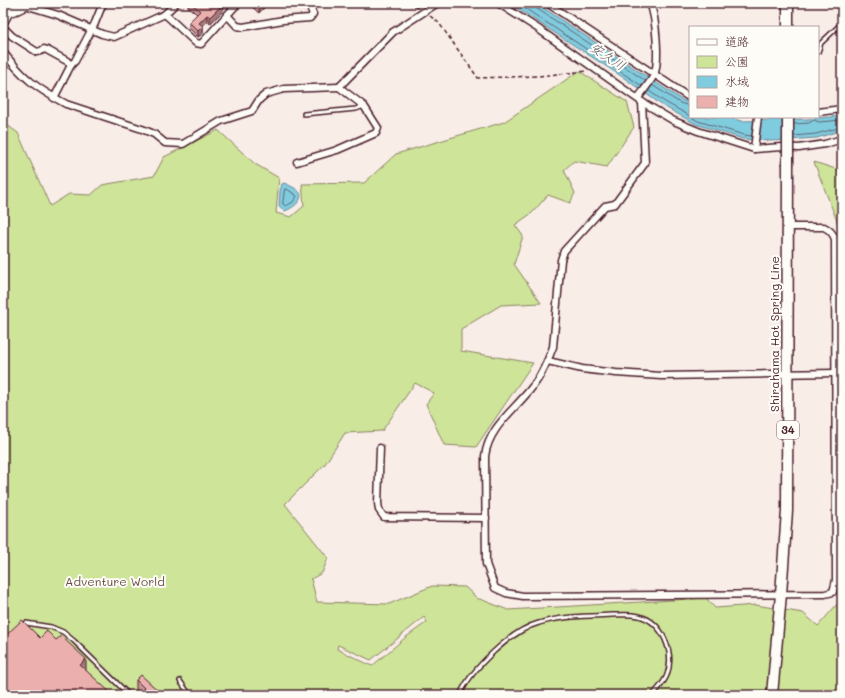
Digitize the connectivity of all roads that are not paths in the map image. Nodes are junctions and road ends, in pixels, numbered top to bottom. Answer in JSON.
{"nodes":[{"id":1,"x":103,"y":3,"type":"edge"},
{"id":2,"x":176,"y":3,"type":"edge"},
{"id":3,"x":238,"y":3,"type":"edge"},
{"id":4,"x":308,"y":3,"type":"edge"},
{"id":5,"x":440,"y":3,"type":"edge"},
{"id":6,"x":498,"y":3,"type":"edge"},
{"id":7,"x":547,"y":3,"type":"edge"},
{"id":8,"x":650,"y":3,"type":"edge"},
{"id":9,"x":788,"y":3,"type":"edge"},
{"id":10,"x":26,"y":4,"type":"edge"},
{"id":11,"x":6,"y":11,"type":"edge"},
{"id":12,"x":165,"y":14,"type":"junction"},
{"id":13,"x":227,"y":15,"type":"junction"},
{"id":14,"x":842,"y":24,"type":"edge"},
{"id":15,"x":3,"y":26,"type":"edge"},
{"id":16,"x":788,"y":26,"type":"edge"},
{"id":17,"x":91,"y":30,"type":"junction"},
{"id":18,"x":819,"y":49,"type":"edge"},
{"id":19,"x":3,"y":52,"type":"edge"},
{"id":20,"x":71,"y":65,"type":"junction"},
{"id":21,"x":654,"y":74,"type":"junction"},
{"id":22,"x":339,"y":87,"type":"junction"},
{"id":23,"x":689,"y":97,"type":"edge"},
{"id":24,"x":54,"y":98,"type":"junction"},
{"id":25,"x":640,"y":100,"type":"junction"},
{"id":26,"x":364,"y":106,"type":"junction"},
{"id":27,"x":842,"y":109,"type":"edge"},
{"id":28,"x":819,"y":112,"type":"edge"},
{"id":29,"x":304,"y":114,"type":"dead end"},
{"id":30,"x":758,"y":118,"type":"edge"},
{"id":31,"x":788,"y":118,"type":"edge"},
{"id":32,"x":842,"y":139,"type":"edge"},
{"id":33,"x":754,"y":148,"type":"junction"},
{"id":34,"x":297,"y":162,"type":"dead end"},
{"id":35,"x":788,"y":227,"type":"junction"},
{"id":36,"x":548,"y":360,"type":"junction"},
{"id":37,"x":836,"y":373,"type":"junction"},
{"id":38,"x":789,"y":374,"type":"junction"},
{"id":39,"x":380,"y":448,"type":"dead end"},
{"id":40,"x":486,"y":518,"type":"junction"},
{"id":41,"x":781,"y":594,"type":"junction"},
{"id":42,"x":26,"y":623,"type":"edge"},
{"id":43,"x":180,"y":681,"type":"dead end"},
{"id":44,"x":129,"y":695,"type":"edge"},
{"id":45,"x":190,"y":695,"type":"edge"},
{"id":46,"x":460,"y":695,"type":"edge"},
{"id":47,"x":653,"y":695,"type":"edge"},
{"id":48,"x":772,"y":695,"type":"edge"}],
"edges":[{"from":1,"to":17,"type":"street"},
{"from":2,"to":12,"type":"street"},
{"from":3,"to":13,"type":"street"},
{"from":4,"to":13,"type":"street"},
{"from":5,"to":22,"type":"street"},
{"from":6,"to":25,"type":"street"},
{"from":7,"to":21,"type":"street"},
{"from":8,"to":21,"type":"street"},
{"from":9,"to":16,"type":"main road"},
{"from":10,"to":11,"type":"street"},
{"from":10,"to":17,"type":"street"},
{"from":11,"to":15,"type":"street"},
{"from":12,"to":13,"type":"street"},
{"from":12,"to":17,"type":"street"},
{"from":14,"to":18,"type":"lane"},
{"from":15,"to":20,"type":"street"},
{"from":17,"to":20,"type":"street"},
{"from":19,"to":24,"type":"street"},
{"from":20,"to":24,"type":"street"},
{"from":21,"to":23,"type":"street"},
{"from":21,"to":25,"type":"street"},
{"from":22,"to":24,"type":"street"},
{"from":22,"to":26,"type":"street"},
{"from":25,"to":33,"type":"street"},
{"from":25,"to":36,"type":"street"},
{"from":26,"to":29,"type":"lane"},
{"from":26,"to":34,"type":"street"},
{"from":27,"to":28,"type":"street"},
{"from":30,"to":33,"type":"street"},
{"from":31,"to":35,"type":"main road","name":"Shirahama Hot Spring Line","number":"34","bridge":true},
{"from":32,"to":33,"type":"street"},
{"from":35,"to":37,"type":"street"},
{"from":35,"to":38,"type":"main road","name":"Shirahama Hot Spring Line","number":"34"},
{"from":36,"to":38,"type":"street"},
{"from":36,"to":40,"type":"street"},
{"from":37,"to":38,"type":"street"},
{"from":37,"to":41,"type":"street"},
{"from":38,"to":41,"type":"main road","name":"Shirahama Hot Spring Line","number":"34"},
{"from":39,"to":40,"type":"street"},
{"from":40,"to":41,"type":"street"},
{"from":41,"to":48,"type":"main road","name":"Shirahama Hot Spring Line","number":"34"},
{"from":42,"to":44,"type":"lane"},
{"from":43,"to":45,"type":"lane"},
{"from":46,"to":47,"type":"lane"}]}
